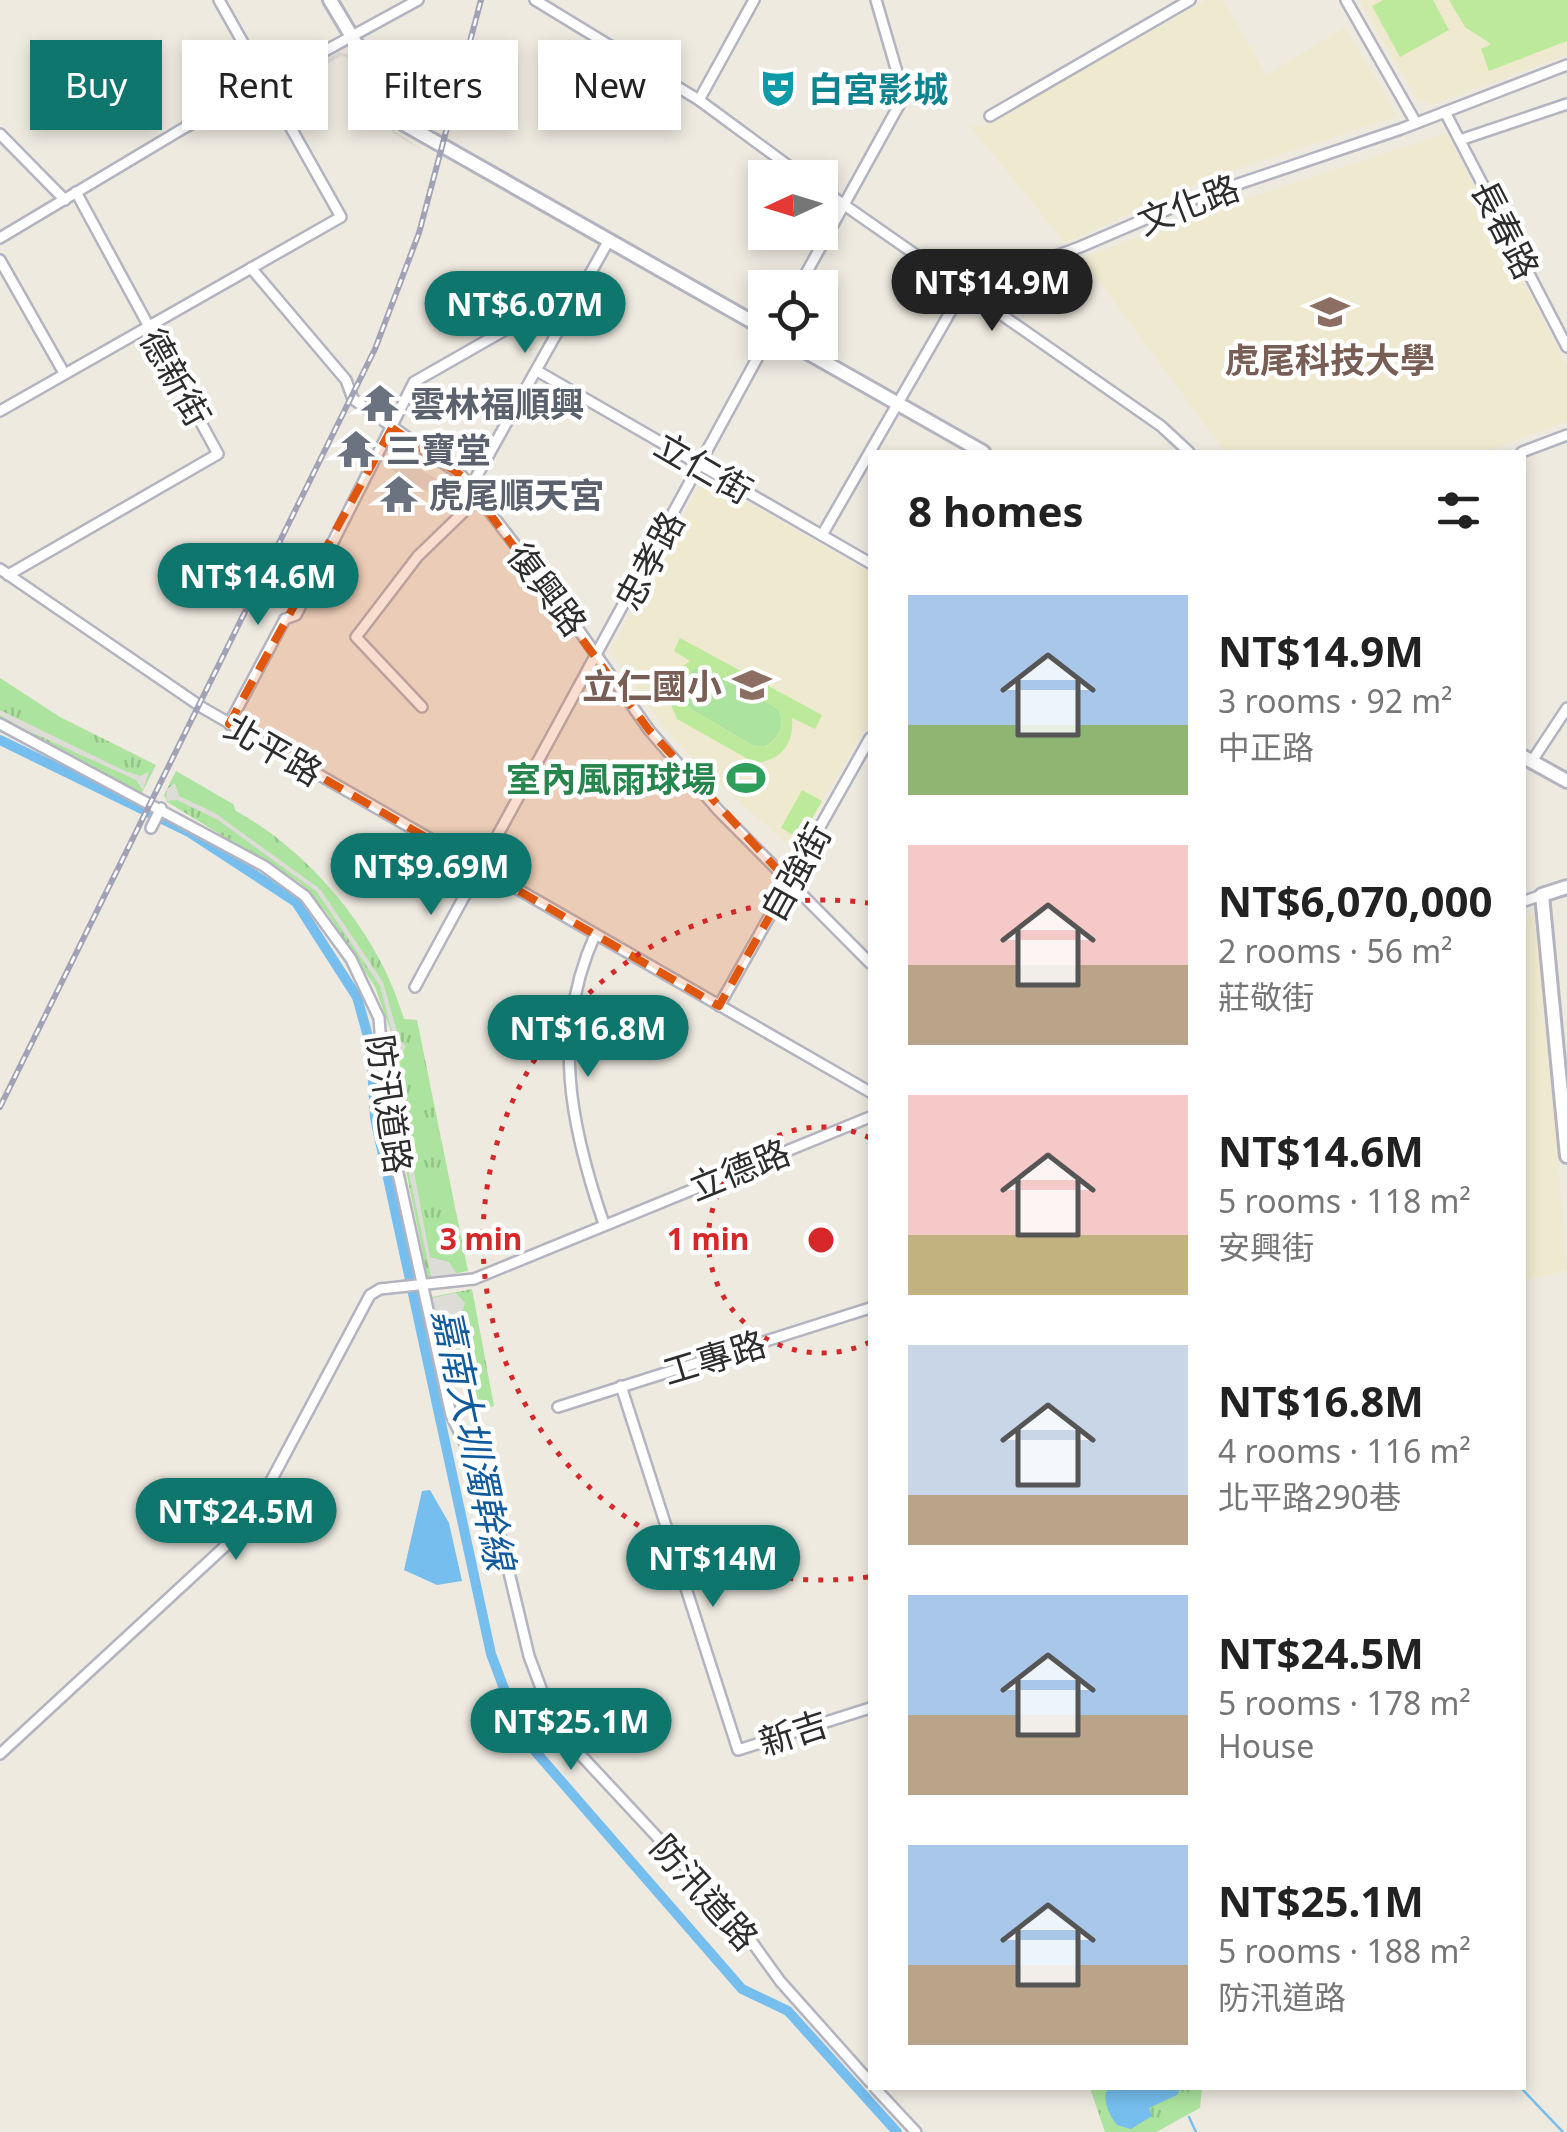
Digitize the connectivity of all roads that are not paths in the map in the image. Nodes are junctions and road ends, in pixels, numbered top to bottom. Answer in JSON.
{"nodes":[{"id":1,"x":218,"y":0,"type":"edge"},
{"id":2,"x":330,"y":0,"type":"edge"},
{"id":3,"x":418,"y":0,"type":"edge"},
{"id":4,"x":535,"y":0,"type":"edge"},
{"id":5,"x":754,"y":0,"type":"edge"},
{"id":6,"x":876,"y":0,"type":"edge"},
{"id":7,"x":1190,"y":0,"type":"edge"},
{"id":8,"x":1346,"y":0,"type":"edge"},
{"id":9,"x":352,"y":36,"type":"junction"},
{"id":10,"x":241,"y":40,"type":"edge"},
{"id":11,"x":328,"y":49,"type":"edge"},
{"id":12,"x":1567,"y":64,"type":"edge"},
{"id":13,"x":698,"y":100,"type":"junction"},
{"id":14,"x":1567,"y":104,"type":"edge"},
{"id":15,"x":1445,"y":112,"type":"junction"},
{"id":16,"x":990,"y":116,"type":"dead end"},
{"id":17,"x":1416,"y":123,"type":"junction"},
{"id":18,"x":184,"y":130,"type":"edge"},
{"id":19,"x":292,"y":130,"type":"edge"},
{"id":20,"x":0,"y":134,"type":"edge"},
{"id":21,"x":1460,"y":140,"type":"junction"},
{"id":22,"x":780,"y":160,"type":"edge"},
{"id":23,"x":76,"y":192,"type":"junction"},
{"id":24,"x":65,"y":200,"type":"junction"},
{"id":25,"x":838,"y":202,"type":"edge"},
{"id":26,"x":845,"y":207,"type":"junction"},
{"id":27,"x":0,"y":238,"type":"edge"},
{"id":28,"x":609,"y":240,"type":"junction"},
{"id":29,"x":0,"y":260,"type":"edge"},
{"id":30,"x":251,"y":268,"type":"junction"},
{"id":31,"x":808,"y":270,"type":"edge"},
{"id":32,"x":964,"y":290,"type":"junction"},
{"id":33,"x":569,"y":310,"type":"junction"},
{"id":34,"x":748,"y":318,"type":"edge"},
{"id":35,"x":148,"y":326,"type":"junction"},
{"id":36,"x":1567,"y":347,"type":"edge"},
{"id":37,"x":756,"y":360,"type":"edge"},
{"id":38,"x":821,"y":360,"type":"edge"},
{"id":39,"x":538,"y":372,"type":"junction"},
{"id":40,"x":64,"y":373,"type":"junction"},
{"id":41,"x":896,"y":403,"type":"junction"},
{"id":42,"x":0,"y":411,"type":"edge"},
{"id":43,"x":392,"y":428,"type":"junction"},
{"id":44,"x":1567,"y":435,"type":"edge"},
{"id":45,"x":870,"y":450,"type":"edge"},
{"id":46,"x":978,"y":450,"type":"edge"},
{"id":47,"x":1187,"y":450,"type":"edge"},
{"id":48,"x":1526,"y":450,"type":"edge"},
{"id":49,"x":868,"y":453,"type":"edge"},
{"id":50,"x":700,"y":464,"type":"junction"},
{"id":51,"x":470,"y":488,"type":"junction"},
{"id":52,"x":478,"y":498,"type":"junction"},
{"id":53,"x":822,"y":536,"type":"junction"},
{"id":54,"x":868,"y":562,"type":"edge"},
{"id":55,"x":4,"y":572,"type":"edge"},
{"id":56,"x":597,"y":656,"type":"junction"},
{"id":57,"x":422,"y":707,"type":"dead end"},
{"id":58,"x":1567,"y":708,"type":"edge"},
{"id":59,"x":0,"y":724,"type":"edge"},
{"id":60,"x":229,"y":724,"type":"junction"},
{"id":61,"x":868,"y":742,"type":"edge"},
{"id":62,"x":1527,"y":759,"type":"edge"},
{"id":63,"x":1567,"y":782,"type":"edge"},
{"id":64,"x":160,"y":808,"type":"junction"},
{"id":65,"x":151,"y":828,"type":"dead end"},
{"id":66,"x":480,"y":868,"type":"junction"},
{"id":67,"x":789,"y":882,"type":"junction"},
{"id":68,"x":1567,"y":887,"type":"edge"},
{"id":69,"x":1542,"y":895,"type":"junction"},
{"id":70,"x":1526,"y":901,"type":"edge"},
{"id":71,"x":595,"y":935,"type":"junction"},
{"id":72,"x":868,"y":961,"type":"edge"},
{"id":73,"x":415,"y":987,"type":"dead end"},
{"id":74,"x":719,"y":1006,"type":"junction"},
{"id":75,"x":1562,"y":1044,"type":"edge"},
{"id":76,"x":868,"y":1091,"type":"edge"},
{"id":77,"x":868,"y":1118,"type":"edge"},
{"id":78,"x":1567,"y":1156,"type":"edge"},
{"id":79,"x":604,"y":1224,"type":"junction"},
{"id":80,"x":421,"y":1287,"type":"junction"},
{"id":81,"x":868,"y":1309,"type":"edge"},
{"id":82,"x":621,"y":1386,"type":"junction"},
{"id":83,"x":558,"y":1407,"type":"dead end"},
{"id":84,"x":868,"y":1709,"type":"edge"},
{"id":85,"x":0,"y":1754,"type":"edge"},
{"id":86,"x":868,"y":2080,"type":"edge"},
{"id":87,"x":877,"y":2090,"type":"edge"},
{"id":88,"x":916,"y":2132,"type":"edge"}],
"edges":[{"from":1,"to":10,"type":"street"},
{"from":2,"to":9,"type":"main road"},
{"from":3,"to":9,"type":"street"},
{"from":4,"to":13,"type":"street"},
{"from":5,"to":13,"type":"street"},
{"from":6,"to":26,"type":"street"},
{"from":7,"to":16,"type":"street"},
{"from":8,"to":17,"type":"street"},
{"from":9,"to":11,"type":"street"},
{"from":9,"to":28,"type":"main road"},
{"from":12,"to":15,"type":"street","name":"文化路"},
{"from":13,"to":22,"type":"street"},
{"from":14,"to":21,"type":"street"},
{"from":15,"to":17,"type":"street","name":"文化路"},
{"from":15,"to":21,"type":"street","name":"長春路"},
{"from":17,"to":32,"type":"street","name":"文化路"},
{"from":18,"to":23,"type":"street"},
{"from":19,"to":30,"type":"street"},
{"from":20,"to":24,"type":"street"},
{"from":21,"to":36,"type":"street","name":"長春路"},
{"from":23,"to":24,"type":"street"},
{"from":23,"to":35,"type":"street","name":"德新街"},
{"from":24,"to":27,"type":"street"},
{"from":25,"to":26,"type":"street"},
{"from":26,"to":31,"type":"street"},
{"from":26,"to":32,"type":"street"},
{"from":28,"to":33,"type":"street"},
{"from":28,"to":34,"type":"main road"},
{"from":29,"to":40,"type":"street"},
{"from":30,"to":35,"type":"street"},
{"from":30,"to":43,"type":"street","name":"復興路"},
{"from":32,"to":41,"type":"street"},
{"from":32,"to":47,"type":"street"},
{"from":33,"to":39,"type":"street"},
{"from":33,"to":43,"type":"street"},
{"from":35,"to":40,"type":"street"},
{"from":35,"to":55,"type":"street","name":"德新街"},
{"from":37,"to":50,"type":"street","name":"忠孝路"},
{"from":38,"to":41,"type":"main road"},
{"from":39,"to":50,"type":"street","name":"立仁街"},
{"from":39,"to":51,"type":"street"},
{"from":40,"to":42,"type":"street"},
{"from":41,"to":45,"type":"street"},
{"from":41,"to":46,"type":"main road"},
{"from":43,"to":51,"type":"street","name":"復興路"},
{"from":43,"to":60,"type":"street"},
{"from":44,"to":48,"type":"street"},
{"from":49,"to":53,"type":"street"},
{"from":50,"to":53,"type":"street","name":"立仁街"},
{"from":50,"to":56,"type":"street","name":"忠孝路"},
{"from":51,"to":52,"type":"street","name":"復興路"},
{"from":52,"to":56,"type":"street","name":"復興路"},
{"from":52,"to":57,"type":"street"},
{"from":53,"to":54,"type":"street","name":"立仁街"},
{"from":55,"to":60,"type":"street","name":"北平路"},
{"from":56,"to":66,"type":"street","name":"忠孝路"},
{"from":56,"to":67,"type":"street","name":"復興路"},
{"from":58,"to":62,"type":"street"},
{"from":59,"to":64,"type":"street","name":"防汛道路"},
{"from":60,"to":66,"type":"street","name":"北平路"},
{"from":61,"to":67,"type":"street","name":"自強街"},
{"from":62,"to":63,"type":"main road"},
{"from":64,"to":65,"type":"street"},
{"from":64,"to":80,"type":"street","name":"防汛道路"},
{"from":66,"to":71,"type":"street","name":"北平路"},
{"from":66,"to":73,"type":"street","name":"忠孝路"},
{"from":67,"to":72,"type":"street","name":"復興路"},
{"from":67,"to":74,"type":"street","name":"自強街"},
{"from":68,"to":69,"type":"main road"},
{"from":69,"to":70,"type":"street"},
{"from":69,"to":75,"type":"main road"},
{"from":71,"to":74,"type":"street","name":"北平路"},
{"from":71,"to":79,"type":"street"},
{"from":74,"to":76,"type":"street","name":"北平路"},
{"from":75,"to":78,"type":"main road"},
{"from":77,"to":79,"type":"street","name":"立德路"},
{"from":79,"to":80,"type":"street","name":"立德路"},
{"from":80,"to":85,"type":"street","name":"立德路"},
{"from":80,"to":86,"type":"street","name":"防汛道路"},
{"from":81,"to":82,"type":"street","name":"工專路"},
{"from":82,"to":83,"type":"street","name":"工專路"},
{"from":82,"to":84,"type":"street","name":"新吉"},
{"from":87,"to":88,"type":"street"}]}
